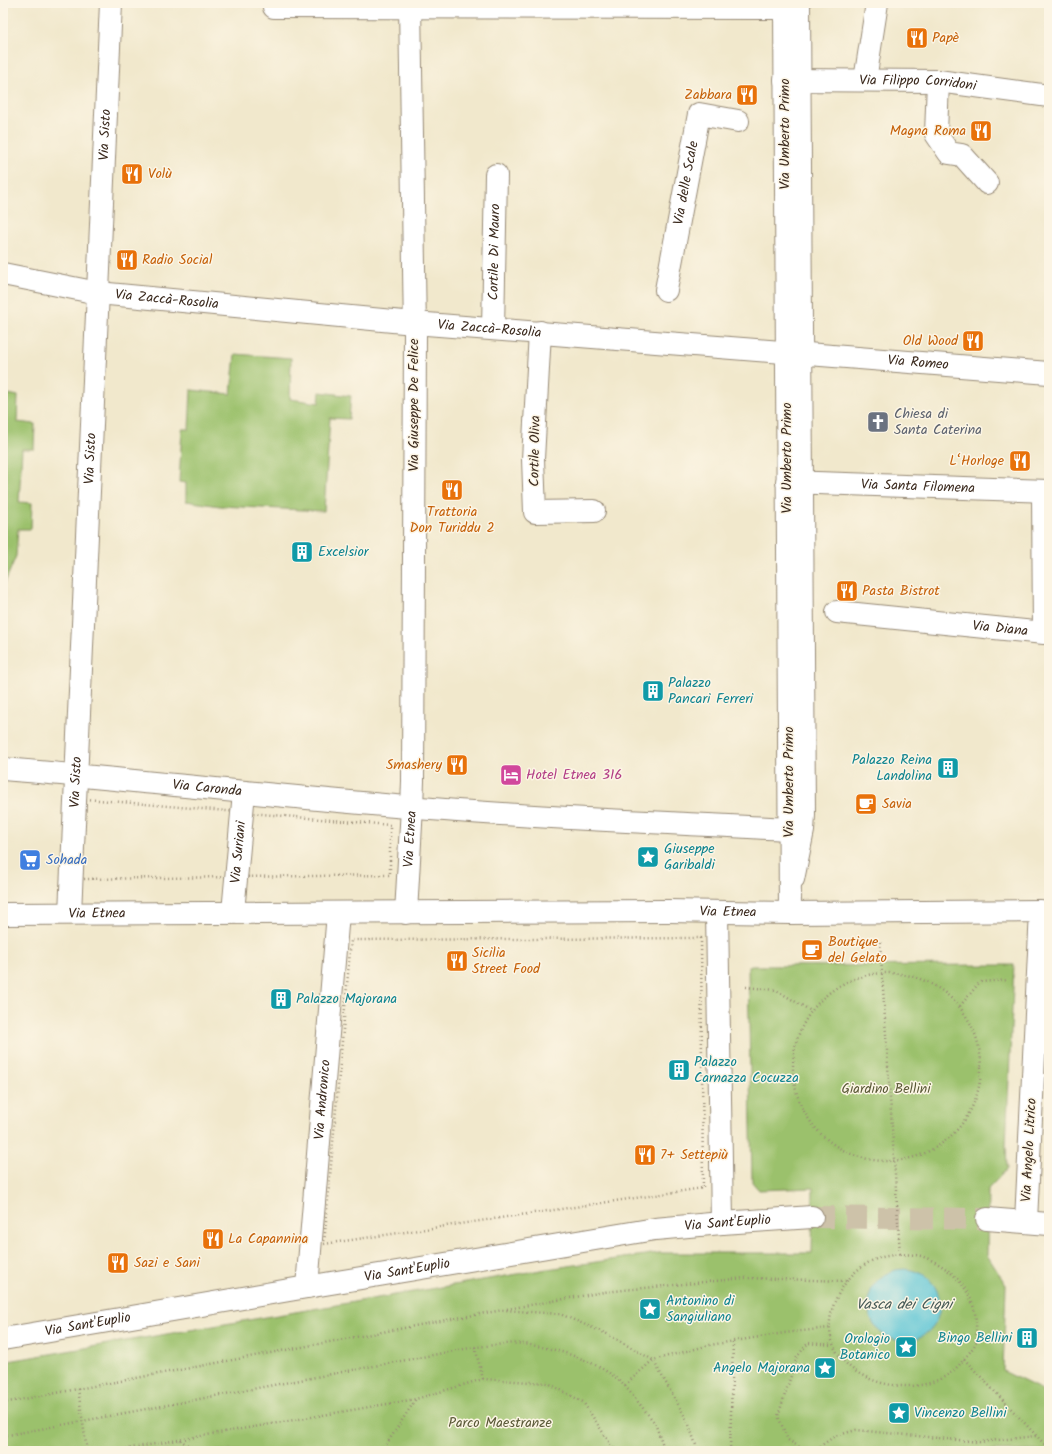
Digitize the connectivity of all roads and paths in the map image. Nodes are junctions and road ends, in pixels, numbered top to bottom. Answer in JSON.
{"nodes":[{"id":1,"x":111,"y":3,"type":"edge"},
{"id":2,"x":877,"y":3,"type":"edge"},
{"id":3,"x":410,"y":5,"type":"edge"},
{"id":4,"x":790,"y":5,"type":"edge"},
{"id":5,"x":274,"y":7,"type":"dead end"},
{"id":6,"x":794,"y":80,"type":"junction"},
{"id":7,"x":865,"y":80,"type":"junction"},
{"id":8,"x":938,"y":81,"type":"junction"},
{"id":9,"x":1049,"y":96,"type":"edge"},
{"id":10,"x":738,"y":121,"type":"dead end"},
{"id":11,"x":496,"y":174,"type":"dead end"},
{"id":12,"x":987,"y":183,"type":"dead end"},
{"id":13,"x":3,"y":274,"type":"edge"},
{"id":14,"x":666,"y":290,"type":"dead end"},
{"id":15,"x":98,"y":293,"type":"junction"},
{"id":16,"x":414,"y":323,"type":"junction"},
{"id":17,"x":493,"y":329,"type":"junction"},
{"id":18,"x":540,"y":332,"type":"junction"},
{"id":19,"x":795,"y":352,"type":"junction"},
{"id":20,"x":1049,"y":373,"type":"edge"},
{"id":21,"x":796,"y":482,"type":"junction"},
{"id":22,"x":1046,"y":491,"type":"edge"},
{"id":23,"x":594,"y":511,"type":"dead end"},
{"id":24,"x":838,"y":612,"type":"dead end"},
{"id":25,"x":3,"y":769,"type":"edge"},
{"id":26,"x":77,"y":775,"type":"junction"},
{"id":27,"x":244,"y":792,"type":"junction"},
{"id":28,"x":412,"y":807,"type":"junction"},
{"id":29,"x":789,"y":829,"type":"junction"},
{"id":30,"x":1045,"y":911,"type":"edge"},
{"id":31,"x":233,"y":912,"type":"junction"},
{"id":32,"x":717,"y":912,"type":"junction"},
{"id":33,"x":338,"y":913,"type":"junction"},
{"id":34,"x":406,"y":913,"type":"junction"},
{"id":35,"x":790,"y":913,"type":"junction"},
{"id":36,"x":3,"y":914,"type":"edge"},
{"id":37,"x":70,"y":914,"type":"junction"},
{"id":38,"x":879,"y":939,"type":"dead end"},
{"id":39,"x":351,"y":940,"type":"joint"},
{"id":40,"x":882,"y":973,"type":"junction"},
{"id":41,"x":1038,"y":978,"type":"junction"},
{"id":42,"x":718,"y":988,"type":"junction"},
{"id":43,"x":960,"y":1006,"type":"junction"},
{"id":44,"x":811,"y":1011,"type":"junction"},
{"id":45,"x":894,"y":1161,"type":"junction"},
{"id":46,"x":812,"y":1217,"type":"tunnel mouth"},
{"id":47,"x":988,"y":1219,"type":"tunnel mouth"},
{"id":48,"x":1026,"y":1221,"type":"junction"},
{"id":49,"x":722,"y":1223,"type":"junction"},
{"id":50,"x":1049,"y":1224,"type":"edge"},
{"id":51,"x":900,"y":1254,"type":"junction"},
{"id":52,"x":846,"y":1281,"type":"junction"},
{"id":53,"x":306,"y":1287,"type":"junction"},
{"id":54,"x":503,"y":1310,"type":"junction"},
{"id":55,"x":829,"y":1328,"type":"junction"},
{"id":56,"x":3,"y":1339,"type":"edge"},
{"id":57,"x":733,"y":1342,"type":"junction"},
{"id":58,"x":833,"y":1345,"type":"junction"},
{"id":59,"x":475,"y":1347,"type":"junction"},
{"id":60,"x":653,"y":1360,"type":"junction"},
{"id":61,"x":964,"y":1360,"type":"junction"},
{"id":62,"x":483,"y":1379,"type":"junction"},
{"id":63,"x":625,"y":1385,"type":"junction"},
{"id":64,"x":78,"y":1389,"type":"junction"},
{"id":65,"x":416,"y":1399,"type":"junction"},
{"id":66,"x":3,"y":1403,"type":"edge"},
{"id":67,"x":83,"y":1421,"type":"junction"},
{"id":68,"x":3,"y":1436,"type":"edge"},
{"id":69,"x":1036,"y":1436,"type":"junction"},
{"id":70,"x":179,"y":1440,"type":"junction"},
{"id":71,"x":1049,"y":1449,"type":"edge"},
{"id":72,"x":87,"y":1451,"type":"edge"},
{"id":73,"x":114,"y":1451,"type":"edge"},
{"id":74,"x":197,"y":1451,"type":"edge"},
{"id":75,"x":382,"y":1451,"type":"edge"},
{"id":76,"x":615,"y":1451,"type":"edge"},
{"id":77,"x":665,"y":1451,"type":"edge"},
{"id":78,"x":698,"y":1451,"type":"edge"},
{"id":79,"x":730,"y":1451,"type":"edge"},
{"id":80,"x":806,"y":1451,"type":"edge"},
{"id":81,"x":814,"y":1451,"type":"edge"}],
"edges":[{"from":1,"to":15,"type":"street","name":"Via Sisto"},
{"from":2,"to":7,"type":"street"},
{"from":3,"to":4,"type":"street"},
{"from":3,"to":5,"type":"street"},
{"from":3,"to":16,"type":"street","name":"Via Giuseppe De Felice"},
{"from":4,"to":6,"type":"street","name":"Via Umberto Primo"},
{"from":6,"to":7,"type":"street","name":"Via Filippo Corridoni"},
{"from":6,"to":19,"type":"street","name":"Via Umberto Primo"},
{"from":7,"to":8,"type":"street","name":"Via Filippo Corridoni"},
{"from":8,"to":9,"type":"street","name":"Via Filippo Corridoni"},
{"from":8,"to":12,"type":"street"},
{"from":10,"to":14,"type":"street","name":"Via delle Scale"},
{"from":11,"to":17,"type":"street","name":"Cortile Di Mauro"},
{"from":13,"to":15,"type":"street","name":"Via Zaccà-Rosolia"},
{"from":15,"to":16,"type":"street","name":"Via Zaccà-Rosolia"},
{"from":15,"to":26,"type":"street","name":"Via Sisto"},
{"from":16,"to":17,"type":"street","name":"Via Zaccà-Rosolia"},
{"from":16,"to":28,"type":"street","name":"Via Giuseppe De Felice"},
{"from":17,"to":18,"type":"street","name":"Via Zaccà-Rosolia"},
{"from":18,"to":19,"type":"street","name":"Via Zaccà-Rosolia"},
{"from":18,"to":23,"type":"street","name":"Cortile Oliva"},
{"from":19,"to":20,"type":"street","name":"Via Romeo"},
{"from":19,"to":21,"type":"street","name":"Via Umberto Primo"},
{"from":21,"to":22,"type":"street","name":"Via Santa Filomena"},
{"from":21,"to":29,"type":"street","name":"Via Umberto Primo"},
{"from":21,"to":35,"type":"lane"},
{"from":22,"to":24,"type":"street","name":"Via Diana"},
{"from":25,"to":26,"type":"street","name":"Via Caronda"},
{"from":26,"to":27,"type":"street","name":"Via Caronda"},
{"from":26,"to":37,"type":"street","name":"Via Sisto"},
{"from":27,"to":28,"type":"street","name":"Via Caronda"},
{"from":27,"to":31,"type":"street","name":"Via Suriani"},
{"from":28,"to":29,"type":"street","name":"Via Etnea"},
{"from":28,"to":34,"type":"street","name":"Via Etnea"},
{"from":29,"to":35,"type":"street","name":"Via Umberto Primo"},
{"from":30,"to":35,"type":"street","name":"Via Etnea"},
{"from":30,"to":41,"type":"street","name":"Via Angelo Litrico"},
{"from":31,"to":33,"type":"street","name":"Via Etnea"},
{"from":31,"to":37,"type":"street","name":"Via Etnea"},
{"from":32,"to":34,"type":"street","name":"Via Etnea"},
{"from":32,"to":35,"type":"street","name":"Via Etnea"},
{"from":32,"to":42,"type":"street"},
{"from":33,"to":34,"type":"street","name":"Via Etnea"},
{"from":33,"to":53,"type":"street","name":"Via Andronico"},
{"from":36,"to":37,"type":"street","name":"Via Etnea"},
{"from":38,"to":40,"type":"path"},
{"from":39,"to":39,"type":"path"},
{"from":40,"to":43,"type":"path"},
{"from":40,"to":44,"type":"path"},
{"from":40,"to":45,"type":"path"},
{"from":41,"to":43,"type":"path"},
{"from":41,"to":48,"type":"street","name":"Via Angelo Litrico"},
{"from":42,"to":44,"type":"path"},
{"from":42,"to":49,"type":"street"},
{"from":43,"to":45,"type":"path"},
{"from":44,"to":45,"type":"path"},
{"from":45,"to":51,"type":"path","bridge":true},
{"from":46,"to":49,"type":"street","name":"Via Sant'Euplio"},
{"from":47,"to":48,"type":"street"},
{"from":48,"to":50,"type":"street"},
{"from":49,"to":53,"type":"street","name":"Via Sant'Euplio"},
{"from":51,"to":52,"type":"path"},
{"from":51,"to":61,"type":"path"},
{"from":52,"to":54,"type":"path"},
{"from":52,"to":55,"type":"path"},
{"from":53,"to":56,"type":"street","name":"Via Sant'Euplio"},
{"from":54,"to":60,"type":"path"},
{"from":54,"to":64,"type":"path"},
{"from":55,"to":57,"type":"path"},
{"from":55,"to":58,"type":"path"},
{"from":57,"to":60,"type":"path"},
{"from":57,"to":79,"type":"path"},
{"from":58,"to":61,"type":"path"},
{"from":58,"to":80,"type":"path"},
{"from":59,"to":62,"type":"path"},
{"from":59,"to":63,"type":"path"},
{"from":59,"to":67,"type":"path"},
{"from":60,"to":63,"type":"path"},
{"from":60,"to":78,"type":"path"},
{"from":61,"to":69,"type":"path"},
{"from":62,"to":65,"type":"path"},
{"from":62,"to":76,"type":"path"},
{"from":63,"to":77,"type":"path"},
{"from":64,"to":66,"type":"path"},
{"from":64,"to":67,"type":"path"},
{"from":65,"to":70,"type":"path"},
{"from":65,"to":75,"type":"path"},
{"from":67,"to":68,"type":"path"},
{"from":67,"to":72,"type":"path"},
{"from":69,"to":71,"type":"path"},
{"from":69,"to":81,"type":"path"},
{"from":70,"to":73,"type":"path"},
{"from":70,"to":74,"type":"path"}]}
